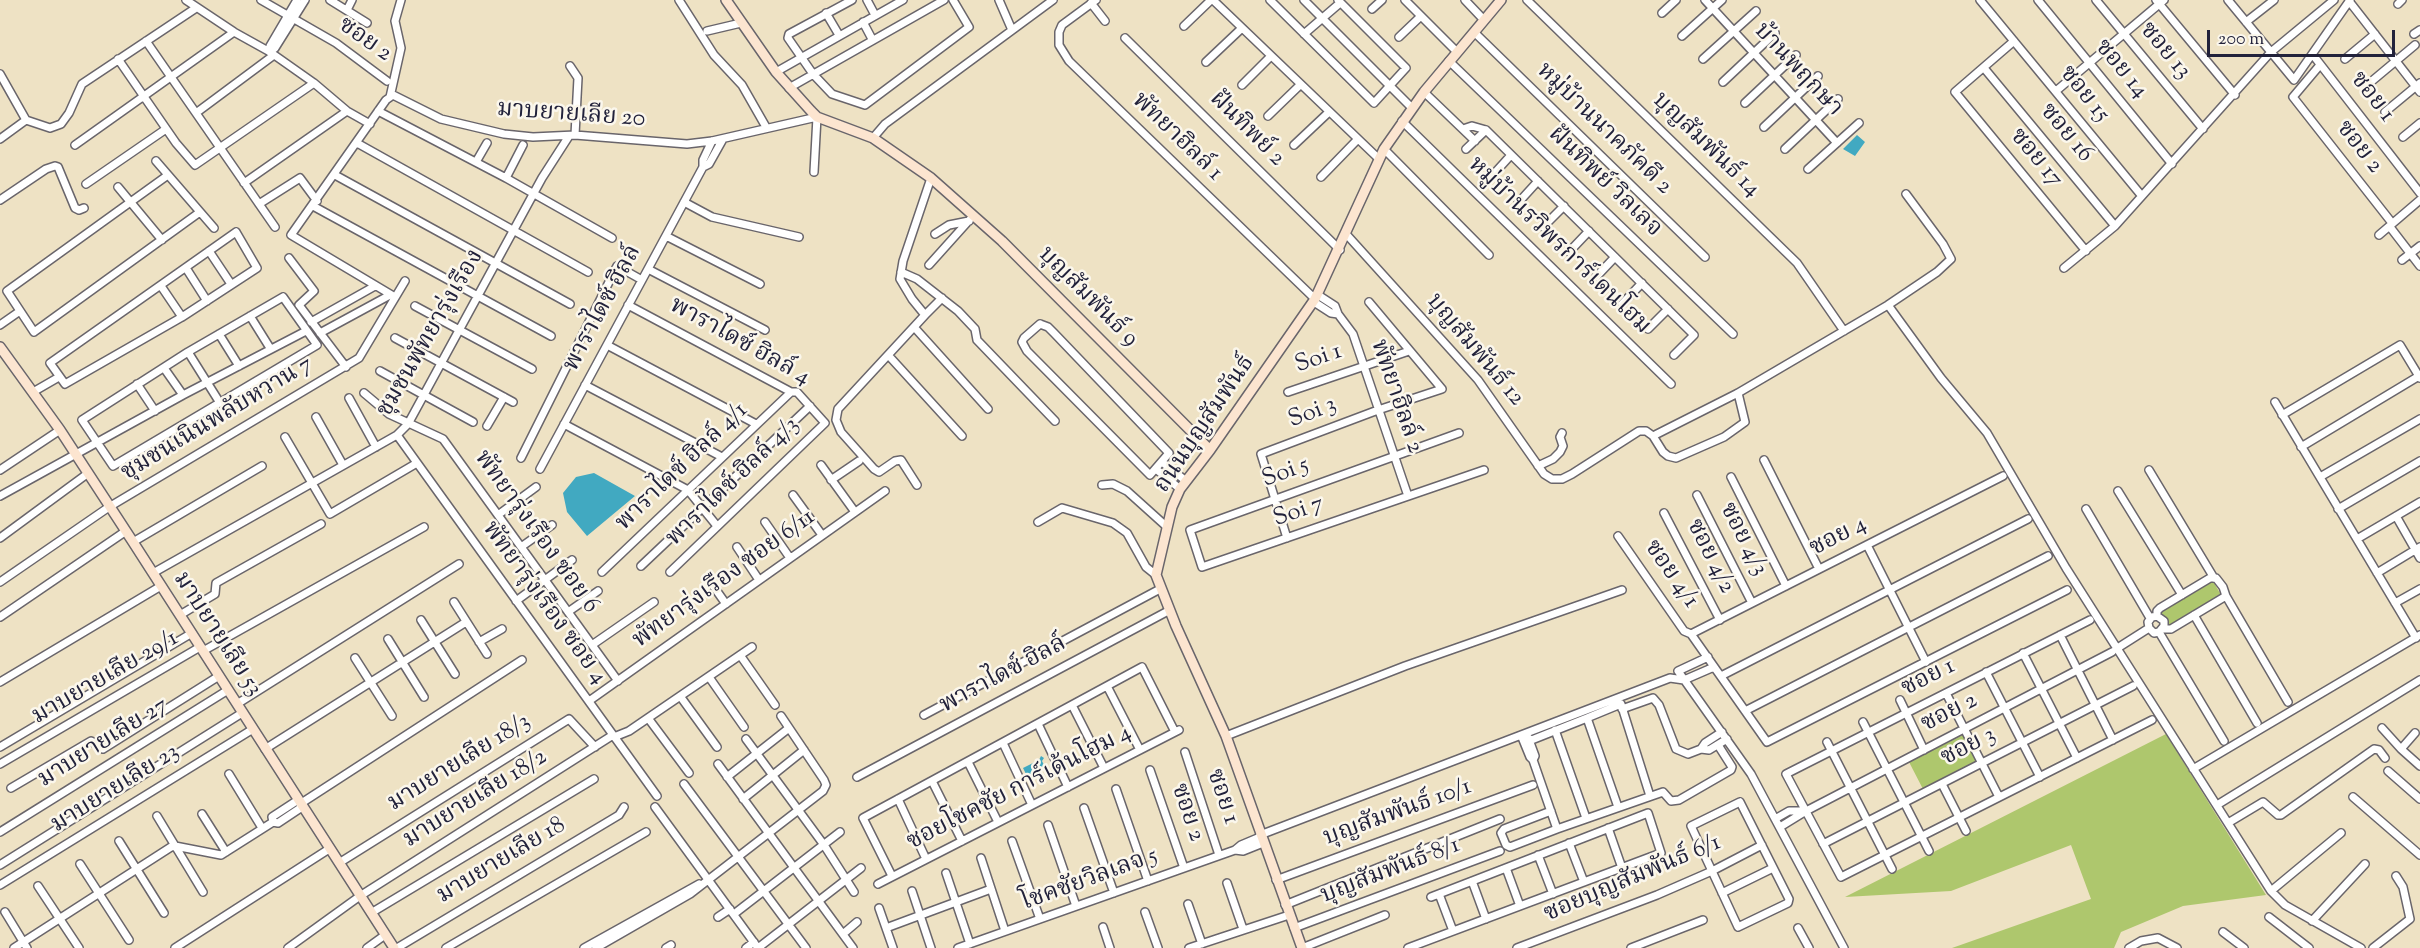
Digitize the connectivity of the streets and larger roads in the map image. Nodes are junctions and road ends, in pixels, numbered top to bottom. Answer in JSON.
{"nodes":[{"id":1,"x":186,"y":0,"type":"edge"},
{"id":2,"x":261,"y":0,"type":"edge"},
{"id":3,"x":297,"y":0,"type":"edge"},
{"id":4,"x":305,"y":0,"type":"edge"},
{"id":5,"x":330,"y":0,"type":"edge"},
{"id":6,"x":352,"y":0,"type":"edge"},
{"id":7,"x":400,"y":0,"type":"edge"},
{"id":8,"x":679,"y":0,"type":"edge"},
{"id":9,"x":726,"y":0,"type":"edge"},
{"id":10,"x":852,"y":0,"type":"edge"},
{"id":11,"x":867,"y":0,"type":"edge"},
{"id":12,"x":903,"y":0,"type":"edge"},
{"id":13,"x":926,"y":0,"type":"edge"},
{"id":14,"x":944,"y":0,"type":"edge"},
{"id":15,"x":953,"y":0,"type":"edge"},
{"id":16,"x":999,"y":0,"type":"edge"},
{"id":17,"x":1053,"y":0,"type":"edge"},
{"id":18,"x":1212,"y":0,"type":"edge"},
{"id":19,"x":1270,"y":0,"type":"edge"},
{"id":20,"x":1304,"y":0,"type":"edge"},
{"id":21,"x":1382,"y":0,"type":"edge"},
{"id":22,"x":1405,"y":0,"type":"edge"},
{"id":23,"x":1465,"y":0,"type":"edge"},
{"id":24,"x":1527,"y":0,"type":"edge"},
{"id":25,"x":1676,"y":0,"type":"edge"},
{"id":26,"x":1705,"y":0,"type":"edge"},
{"id":27,"x":1722,"y":0,"type":"edge"},
{"id":28,"x":2038,"y":0,"type":"edge"},
{"id":29,"x":2096,"y":0,"type":"edge"},
{"id":30,"x":2228,"y":0,"type":"edge"},
{"id":31,"x":2274,"y":0,"type":"edge"},
{"id":32,"x":2334,"y":0,"type":"edge"},
{"id":33,"x":1339,"y":1,"type":"edge"},
{"id":34,"x":1498,"y":1,"type":"edge"},
{"id":35,"x":1983,"y":1,"type":"edge"},
{"id":36,"x":2160,"y":1,"type":"edge"},
{"id":37,"x":2350,"y":1,"type":"edge"},
{"id":38,"x":1094,"y":2,"type":"edge"},
{"id":39,"x":196,"y":8,"type":"junction"},
{"id":40,"x":930,"y":8,"type":"junction"},
{"id":41,"x":1712,"y":8,"type":"junction"},
{"id":42,"x":1372,"y":9,"type":"dead end"},
{"id":43,"x":347,"y":10,"type":"junction"},
{"id":44,"x":1756,"y":11,"type":"dead end"},
{"id":45,"x":826,"y":13,"type":"junction"},
{"id":46,"x":1662,"y":13,"type":"dead end"},
{"id":47,"x":875,"y":15,"type":"junction"},
{"id":48,"x":1421,"y":16,"type":"junction"},
{"id":49,"x":290,"y":18,"type":"junction"},
{"id":50,"x":1322,"y":18,"type":"junction"},
{"id":51,"x":1485,"y":20,"type":"junction"},
{"id":52,"x":1105,"y":21,"type":"dead end"},
{"id":53,"x":367,"y":22,"type":"dead end"},
{"id":54,"x":863,"y":22,"type":"junction"},
{"id":55,"x":2246,"y":22,"type":"junction"},
{"id":56,"x":741,"y":23,"type":"junction"},
{"id":57,"x":1184,"y":26,"type":"dead end"},
{"id":58,"x":1242,"y":28,"type":"junction"},
{"id":59,"x":1012,"y":30,"type":"junction"},
{"id":60,"x":707,"y":31,"type":"dead end"},
{"id":61,"x":1733,"y":31,"type":"junction"},
{"id":62,"x":234,"y":32,"type":"junction"},
{"id":63,"x":1474,"y":32,"type":"junction"},
{"id":64,"x":1775,"y":33,"type":"dead end"},
{"id":65,"x":1304,"y":34,"type":"junction"},
{"id":66,"x":2124,"y":34,"type":"junction"},
{"id":67,"x":2376,"y":34,"type":"junction"},
{"id":68,"x":838,"y":35,"type":"junction"},
{"id":69,"x":1682,"y":36,"type":"dead end"},
{"id":70,"x":1399,"y":37,"type":"dead end"},
{"id":71,"x":1125,"y":38,"type":"dead end"},
{"id":72,"x":872,"y":39,"type":"junction"},
{"id":73,"x":146,"y":41,"type":"junction"},
{"id":74,"x":2014,"y":41,"type":"junction"},
{"id":75,"x":2415,"y":45,"type":"dead end"},
{"id":76,"x":1457,"y":52,"type":"junction"},
{"id":77,"x":2271,"y":52,"type":"junction"},
{"id":78,"x":1754,"y":53,"type":"junction"},
{"id":79,"x":272,"y":54,"type":"junction"},
{"id":80,"x":1796,"y":55,"type":"dead end"},
{"id":81,"x":800,"y":56,"type":"junction"},
{"id":82,"x":1271,"y":56,"type":"junction"},
{"id":83,"x":2311,"y":57,"type":"junction"},
{"id":84,"x":118,"y":59,"type":"junction"},
{"id":85,"x":1703,"y":59,"type":"dead end"},
{"id":86,"x":2345,"y":59,"type":"dead end"},
{"id":87,"x":1449,"y":61,"type":"junction"},
{"id":88,"x":2396,"y":61,"type":"junction"},
{"id":89,"x":1206,"y":62,"type":"dead end"},
{"id":90,"x":2089,"y":64,"type":"junction"},
{"id":91,"x":570,"y":66,"type":"dead end"},
{"id":92,"x":2319,"y":67,"type":"junction"},
{"id":93,"x":1984,"y":68,"type":"junction"},
{"id":94,"x":776,"y":72,"type":"junction"},
{"id":95,"x":0,"y":74,"type":"edge"},
{"id":96,"x":813,"y":74,"type":"junction"},
{"id":97,"x":1774,"y":75,"type":"junction"},
{"id":98,"x":170,"y":76,"type":"junction"},
{"id":99,"x":1818,"y":76,"type":"dead end"},
{"id":100,"x":387,"y":81,"type":"dead end"},
{"id":101,"x":1724,"y":81,"type":"dead end"},
{"id":102,"x":314,"y":83,"type":"junction"},
{"id":103,"x":1242,"y":85,"type":"dead end"},
{"id":104,"x":1300,"y":85,"type":"junction"},
{"id":105,"x":1390,"y":85,"type":"junction"},
{"id":106,"x":2366,"y":86,"type":"dead end"},
{"id":107,"x":2418,"y":87,"type":"edge"},
{"id":108,"x":789,"y":88,"type":"junction"},
{"id":109,"x":1424,"y":92,"type":"junction"},
{"id":110,"x":2056,"y":92,"type":"junction"},
{"id":111,"x":2235,"y":95,"type":"junction"},
{"id":112,"x":142,"y":96,"type":"junction"},
{"id":113,"x":390,"y":97,"type":"junction"},
{"id":114,"x":1795,"y":98,"type":"junction"},
{"id":115,"x":1838,"y":99,"type":"dead end"},
{"id":116,"x":1745,"y":103,"type":"dead end"},
{"id":117,"x":1412,"y":108,"type":"junction"},
{"id":118,"x":347,"y":111,"type":"junction"},
{"id":119,"x":378,"y":111,"type":"junction"},
{"id":120,"x":1329,"y":112,"type":"junction"},
{"id":121,"x":2385,"y":112,"type":"dead end"},
{"id":122,"x":196,"y":113,"type":"junction"},
{"id":123,"x":1268,"y":116,"type":"dead end"},
{"id":124,"x":817,"y":117,"type":"junction"},
{"id":125,"x":26,"y":120,"type":"junction"},
{"id":126,"x":1816,"y":120,"type":"junction"},
{"id":127,"x":1402,"y":121,"type":"junction"},
{"id":128,"x":1859,"y":123,"type":"dead end"},
{"id":129,"x":2420,"y":123,"type":"edge"},
{"id":130,"x":369,"y":124,"type":"junction"},
{"id":131,"x":1764,"y":126,"type":"dead end"},
{"id":132,"x":766,"y":127,"type":"junction"},
{"id":133,"x":166,"y":129,"type":"junction"},
{"id":134,"x":1463,"y":129,"type":"junction"},
{"id":135,"x":2203,"y":129,"type":"junction"},
{"id":136,"x":1486,"y":130,"type":"junction"},
{"id":137,"x":572,"y":136,"type":"junction"},
{"id":138,"x":2403,"y":137,"type":"dead end"},
{"id":139,"x":873,"y":138,"type":"junction"},
{"id":140,"x":0,"y":139,"type":"edge"},
{"id":141,"x":723,"y":139,"type":"junction"},
{"id":142,"x":1357,"y":140,"type":"junction"},
{"id":143,"x":712,"y":141,"type":"junction"},
{"id":144,"x":1475,"y":141,"type":"junction"},
{"id":145,"x":487,"y":142,"type":"dead end"},
{"id":146,"x":1837,"y":142,"type":"junction"},
{"id":147,"x":357,"y":143,"type":"junction"},
{"id":148,"x":75,"y":145,"type":"dead end"},
{"id":149,"x":523,"y":145,"type":"dead end"},
{"id":150,"x":1294,"y":145,"type":"dead end"},
{"id":151,"x":1384,"y":149,"type":"junction"},
{"id":152,"x":1466,"y":149,"type":"dead end"},
{"id":153,"x":1785,"y":149,"type":"dead end"},
{"id":154,"x":221,"y":150,"type":"junction"},
{"id":155,"x":1511,"y":155,"type":"junction"},
{"id":156,"x":1379,"y":159,"type":"junction"},
{"id":157,"x":156,"y":161,"type":"dead end"},
{"id":158,"x":476,"y":162,"type":"junction"},
{"id":159,"x":2172,"y":164,"type":"junction"},
{"id":160,"x":703,"y":167,"type":"junction"},
{"id":161,"x":1808,"y":169,"type":"dead end"},
{"id":162,"x":814,"y":172,"type":"dead end"},
{"id":163,"x":168,"y":175,"type":"junction"},
{"id":164,"x":335,"y":175,"type":"junction"},
{"id":165,"x":1321,"y":177,"type":"dead end"},
{"id":166,"x":1491,"y":177,"type":"dead end"},
{"id":167,"x":506,"y":178,"type":"junction"},
{"id":168,"x":932,"y":178,"type":"junction"},
{"id":169,"x":1538,"y":181,"type":"junction"},
{"id":170,"x":244,"y":183,"type":"junction"},
{"id":171,"x":86,"y":184,"type":"dead end"},
{"id":172,"x":118,"y":188,"type":"dead end"},
{"id":173,"x":2420,"y":193,"type":"edge"},
{"id":174,"x":534,"y":194,"type":"junction"},
{"id":175,"x":1906,"y":194,"type":"dead end"},
{"id":176,"x":2141,"y":195,"type":"junction"},
{"id":177,"x":0,"y":200,"type":"edge"},
{"id":178,"x":2420,"y":200,"type":"edge"},
{"id":179,"x":684,"y":202,"type":"junction"},
{"id":180,"x":1518,"y":202,"type":"dead end"},
{"id":181,"x":130,"y":203,"type":"junction"},
{"id":182,"x":315,"y":203,"type":"junction"},
{"id":183,"x":259,"y":204,"type":"junction"},
{"id":184,"x":1564,"y":206,"type":"junction"},
{"id":185,"x":84,"y":208,"type":"dead end"},
{"id":186,"x":200,"y":212,"type":"junction"},
{"id":187,"x":971,"y":218,"type":"junction"},
{"id":188,"x":2391,"y":225,"type":"junction"},
{"id":189,"x":2115,"y":226,"type":"junction"},
{"id":190,"x":275,"y":227,"type":"dead end"},
{"id":191,"x":1543,"y":227,"type":"dead end"},
{"id":192,"x":214,"y":228,"type":"dead end"},
{"id":193,"x":514,"y":230,"type":"junction"},
{"id":194,"x":1589,"y":231,"type":"junction"},
{"id":195,"x":935,"y":234,"type":"dead end"},
{"id":196,"x":1347,"y":235,"type":"junction"},
{"id":197,"x":2379,"y":235,"type":"dead end"},
{"id":198,"x":666,"y":236,"type":"junction"},
{"id":199,"x":799,"y":237,"type":"dead end"},
{"id":200,"x":612,"y":238,"type":"dead end"},
{"id":201,"x":162,"y":240,"type":"junction"},
{"id":202,"x":2420,"y":246,"type":"edge"},
{"id":203,"x":1340,"y":250,"type":"junction"},
{"id":204,"x":209,"y":251,"type":"junction"},
{"id":205,"x":2086,"y":251,"type":"junction"},
{"id":206,"x":1569,"y":252,"type":"dead end"},
{"id":207,"x":2410,"y":254,"type":"junction"},
{"id":208,"x":1489,"y":255,"type":"dead end"},
{"id":209,"x":1615,"y":257,"type":"junction"},
{"id":210,"x":1705,"y":257,"type":"dead end"},
{"id":211,"x":290,"y":258,"type":"dead end"},
{"id":212,"x":2402,"y":260,"type":"dead end"},
{"id":213,"x":496,"y":264,"type":"junction"},
{"id":214,"x":929,"y":266,"type":"dead end"},
{"id":215,"x":2420,"y":266,"type":"edge"},
{"id":216,"x":186,"y":268,"type":"junction"},
{"id":217,"x":2064,"y":268,"type":"dead end"},
{"id":218,"x":648,"y":269,"type":"junction"},
{"id":219,"x":588,"y":272,"type":"dead end"},
{"id":220,"x":901,"y":272,"type":"junction"},
{"id":221,"x":1596,"y":277,"type":"dead end"},
{"id":222,"x":642,"y":280,"type":"junction"},
{"id":223,"x":405,"y":282,"type":"dead end"},
{"id":224,"x":231,"y":284,"type":"junction"},
{"id":225,"x":760,"y":284,"type":"dead end"},
{"id":226,"x":1642,"y":284,"type":"junction"},
{"id":227,"x":161,"y":286,"type":"junction"},
{"id":228,"x":375,"y":286,"type":"junction"},
{"id":229,"x":393,"y":296,"type":"junction"},
{"id":230,"x":477,"y":297,"type":"junction"},
{"id":231,"x":942,"y":298,"type":"junction"},
{"id":232,"x":1316,"y":299,"type":"junction"},
{"id":233,"x":207,"y":301,"type":"junction"},
{"id":234,"x":1369,"y":302,"type":"dead end"},
{"id":235,"x":570,"y":304,"type":"dead end"},
{"id":236,"x":1622,"y":304,"type":"dead end"},
{"id":237,"x":628,"y":305,"type":"junction"},
{"id":238,"x":1888,"y":305,"type":"junction"},
{"id":239,"x":415,"y":306,"type":"dead end"},
{"id":240,"x":1668,"y":309,"type":"junction"},
{"id":241,"x":20,"y":311,"type":"junction"},
{"id":242,"x":925,"y":315,"type":"junction"},
{"id":243,"x":250,"y":316,"type":"junction"},
{"id":244,"x":182,"y":317,"type":"junction"},
{"id":245,"x":311,"y":322,"type":"junction"},
{"id":246,"x":0,"y":325,"type":"edge"},
{"id":247,"x":914,"y":327,"type":"junction"},
{"id":248,"x":1648,"y":329,"type":"dead end"},
{"id":249,"x":460,"y":330,"type":"junction"},
{"id":250,"x":765,"y":330,"type":"dead end"},
{"id":251,"x":306,"y":331,"type":"junction"},
{"id":252,"x":1844,"y":331,"type":"junction"},
{"id":253,"x":320,"y":333,"type":"junction"},
{"id":254,"x":219,"y":334,"type":"junction"},
{"id":255,"x":1733,"y":334,"type":"dead end"},
{"id":256,"x":551,"y":336,"type":"dead end"},
{"id":257,"x":395,"y":338,"type":"dead end"},
{"id":258,"x":607,"y":345,"type":"junction"},
{"id":259,"x":0,"y":347,"type":"edge"},
{"id":260,"x":270,"y":348,"type":"junction"},
{"id":261,"x":1409,"y":351,"type":"junction"},
{"id":262,"x":188,"y":352,"type":"junction"},
{"id":263,"x":1674,"y":355,"type":"dead end"},
{"id":264,"x":889,"y":356,"type":"junction"},
{"id":265,"x":4,"y":359,"type":"edge"},
{"id":266,"x":441,"y":363,"type":"junction"},
{"id":267,"x":1363,"y":365,"type":"junction"},
{"id":268,"x":239,"y":366,"type":"junction"},
{"id":269,"x":346,"y":367,"type":"junction"},
{"id":270,"x":164,"y":368,"type":"junction"},
{"id":271,"x":532,"y":369,"type":"dead end"},
{"id":272,"x":380,"y":370,"type":"dead end"},
{"id":273,"x":58,"y":377,"type":"junction"},
{"id":274,"x":2420,"y":377,"type":"edge"},
{"id":275,"x":207,"y":382,"type":"junction"},
{"id":276,"x":137,"y":384,"type":"junction"},
{"id":277,"x":1671,"y":384,"type":"dead end"},
{"id":278,"x":585,"y":385,"type":"junction"},
{"id":279,"x":33,"y":392,"type":"junction"},
{"id":280,"x":791,"y":392,"type":"junction"},
{"id":281,"x":1287,"y":392,"type":"dead end"},
{"id":282,"x":364,"y":393,"type":"dead end"},
{"id":283,"x":1738,"y":393,"type":"junction"},
{"id":284,"x":183,"y":395,"type":"junction"},
{"id":285,"x":424,"y":396,"type":"junction"},
{"id":286,"x":504,"y":397,"type":"junction"},
{"id":287,"x":349,"y":398,"type":"dead end"},
{"id":288,"x":513,"y":402,"type":"dead end"},
{"id":289,"x":2275,"y":402,"type":"dead end"},
{"id":290,"x":220,"y":403,"type":"junction"},
{"id":291,"x":810,"y":406,"type":"junction"},
{"id":292,"x":988,"y":409,"type":"dead end"},
{"id":293,"x":1378,"y":410,"type":"junction"},
{"id":294,"x":155,"y":411,"type":"junction"},
{"id":295,"x":2282,"y":415,"type":"junction"},
{"id":296,"x":316,"y":417,"type":"dead end"},
{"id":297,"x":2420,"y":419,"type":"edge"},
{"id":298,"x":1055,"y":421,"type":"dead end"},
{"id":299,"x":473,"y":422,"type":"dead end"},
{"id":300,"x":825,"y":423,"type":"joint"},
{"id":301,"x":408,"y":424,"type":"junction"},
{"id":302,"x":564,"y":424,"type":"junction"},
{"id":303,"x":756,"y":424,"type":"junction"},
{"id":304,"x":487,"y":426,"type":"dead end"},
{"id":305,"x":60,"y":430,"type":"junction"},
{"id":306,"x":1459,"y":433,"type":"dead end"},
{"id":307,"x":1562,"y":433,"type":"dead end"},
{"id":308,"x":397,"y":435,"type":"junction"},
{"id":309,"x":963,"y":436,"type":"dead end"},
{"id":310,"x":1653,"y":436,"type":"junction"},
{"id":311,"x":285,"y":437,"type":"dead end"},
{"id":312,"x":98,"y":442,"type":"junction"},
{"id":313,"x":376,"y":447,"type":"junction"},
{"id":314,"x":2301,"y":447,"type":"junction"},
{"id":315,"x":1210,"y":450,"type":"junction"},
{"id":316,"x":75,"y":454,"type":"junction"},
{"id":317,"x":1394,"y":456,"type":"junction"},
{"id":318,"x":722,"y":457,"type":"junction"},
{"id":319,"x":521,"y":458,"type":"dead end"},
{"id":320,"x":1764,"y":460,"type":"dead end"},
{"id":321,"x":859,"y":461,"type":"dead end"},
{"id":322,"x":2420,"y":461,"type":"edge"},
{"id":323,"x":1162,"y":462,"type":"junction"},
{"id":324,"x":417,"y":463,"type":"junction"},
{"id":325,"x":344,"y":465,"type":"junction"},
{"id":326,"x":821,"y":465,"type":"dead end"},
{"id":327,"x":262,"y":466,"type":"dead end"},
{"id":328,"x":1538,"y":466,"type":"junction"},
{"id":329,"x":540,"y":469,"type":"dead end"},
{"id":330,"x":1156,"y":469,"type":"junction"},
{"id":331,"x":0,"y":470,"type":"edge"},
{"id":332,"x":1484,"y":470,"type":"dead end"},
{"id":333,"x":2149,"y":470,"type":"dead end"},
{"id":334,"x":87,"y":474,"type":"junction"},
{"id":335,"x":2003,"y":476,"type":"dead end"},
{"id":336,"x":1731,"y":477,"type":"dead end"},
{"id":337,"x":2320,"y":477,"type":"junction"},
{"id":338,"x":831,"y":480,"type":"junction"},
{"id":339,"x":1186,"y":481,"type":"junction"},
{"id":340,"x":312,"y":483,"type":"junction"},
{"id":341,"x":1101,"y":484,"type":"dead end"},
{"id":342,"x":917,"y":485,"type":"dead end"},
{"id":343,"x":536,"y":487,"type":"dead end"},
{"id":344,"x":1180,"y":489,"type":"junction"},
{"id":345,"x":688,"y":490,"type":"junction"},
{"id":346,"x":885,"y":491,"type":"dead end"},
{"id":347,"x":2118,"y":491,"type":"dead end"},
{"id":348,"x":793,"y":495,"type":"dead end"},
{"id":349,"x":1697,"y":495,"type":"dead end"},
{"id":350,"x":0,"y":496,"type":"edge"},
{"id":351,"x":1408,"y":496,"type":"junction"},
{"id":352,"x":1275,"y":499,"type":"junction"},
{"id":353,"x":2420,"y":502,"type":"edge"},
{"id":354,"x":109,"y":507,"type":"junction"},
{"id":355,"x":701,"y":508,"type":"junction"},
{"id":356,"x":2086,"y":509,"type":"dead end"},
{"id":357,"x":2338,"y":509,"type":"junction"},
{"id":358,"x":855,"y":512,"type":"junction"},
{"id":359,"x":1664,"y":513,"type":"dead end"},
{"id":360,"x":498,"y":515,"type":"junction"},
{"id":361,"x":2396,"y":516,"type":"junction"},
{"id":362,"x":2028,"y":519,"type":"dead end"},
{"id":363,"x":765,"y":522,"type":"dead end"},
{"id":364,"x":1038,"y":522,"type":"dead end"},
{"id":365,"x":321,"y":524,"type":"dead end"},
{"id":366,"x":552,"y":525,"type":"dead end"},
{"id":367,"x":717,"y":526,"type":"junction"},
{"id":368,"x":424,"y":527,"type":"dead end"},
{"id":369,"x":1167,"y":527,"type":"junction"},
{"id":370,"x":126,"y":531,"type":"junction"},
{"id":371,"x":822,"y":535,"type":"junction"},
{"id":372,"x":1618,"y":536,"type":"dead end"},
{"id":373,"x":0,"y":538,"type":"edge"},
{"id":374,"x":1287,"y":538,"type":"junction"},
{"id":375,"x":2357,"y":539,"type":"junction"},
{"id":376,"x":133,"y":542,"type":"junction"},
{"id":377,"x":1867,"y":545,"type":"junction"},
{"id":378,"x":521,"y":547,"type":"junction"},
{"id":379,"x":737,"y":547,"type":"dead end"},
{"id":380,"x":2418,"y":548,"type":"edge"},
{"id":381,"x":2048,"y":556,"type":"dead end"},
{"id":382,"x":790,"y":558,"type":"junction"},
{"id":383,"x":2420,"y":558,"type":"edge"},
{"id":384,"x":573,"y":560,"type":"dead end"},
{"id":385,"x":459,"y":564,"type":"dead end"},
{"id":386,"x":641,"y":566,"type":"dead end"},
{"id":387,"x":1202,"y":567,"type":"joint"},
{"id":388,"x":1819,"y":569,"type":"junction"},
{"id":389,"x":602,"y":572,"type":"dead end"},
{"id":390,"x":670,"y":572,"type":"dead end"},
{"id":391,"x":153,"y":573,"type":"junction"},
{"id":392,"x":2377,"y":573,"type":"junction"},
{"id":393,"x":1156,"y":575,"type":"junction"},
{"id":394,"x":2214,"y":578,"type":"junction"},
{"id":395,"x":545,"y":580,"type":"junction"},
{"id":396,"x":709,"y":580,"type":"dead end"},
{"id":397,"x":759,"y":580,"type":"junction"},
{"id":398,"x":0,"y":582,"type":"edge"},
{"id":399,"x":161,"y":586,"type":"junction"},
{"id":400,"x":1786,"y":586,"type":"junction"},
{"id":401,"x":1160,"y":589,"type":"junction"},
{"id":402,"x":2420,"y":589,"type":"edge"},
{"id":403,"x":1622,"y":590,"type":"dead end"},
{"id":404,"x":1890,"y":590,"type":"junction"},
{"id":405,"x":2067,"y":590,"type":"dead end"},
{"id":406,"x":598,"y":591,"type":"dead end"},
{"id":407,"x":2182,"y":595,"type":"junction"},
{"id":408,"x":2226,"y":596,"type":"junction"},
{"id":409,"x":516,"y":601,"type":"junction"},
{"id":410,"x":454,"y":602,"type":"dead end"},
{"id":411,"x":654,"y":602,"type":"dead end"},
{"id":412,"x":1752,"y":603,"type":"junction"},
{"id":413,"x":2395,"y":603,"type":"junction"},
{"id":414,"x":726,"y":604,"type":"junction"},
{"id":415,"x":1170,"y":610,"type":"junction"},
{"id":416,"x":568,"y":612,"type":"junction"},
{"id":417,"x":180,"y":615,"type":"junction"},
{"id":418,"x":2194,"y":615,"type":"junction"},
{"id":419,"x":0,"y":617,"type":"edge"},
{"id":420,"x":2154,"y":617,"type":"junction"},
{"id":421,"x":421,"y":620,"type":"dead end"},
{"id":422,"x":1719,"y":620,"type":"junction"},
{"id":423,"x":2090,"y":620,"type":"dead end"},
{"id":424,"x":466,"y":622,"type":"junction"},
{"id":425,"x":1909,"y":627,"type":"junction"},
{"id":426,"x":2149,"y":628,"type":"junction"},
{"id":427,"x":502,"y":629,"type":"dead end"},
{"id":428,"x":2161,"y":631,"type":"junction"},
{"id":429,"x":192,"y":633,"type":"junction"},
{"id":430,"x":1691,"y":634,"type":"junction"},
{"id":431,"x":2060,"y":635,"type":"junction"},
{"id":432,"x":2418,"y":636,"type":"edge"},
{"id":433,"x":388,"y":639,"type":"dead end"},
{"id":434,"x":435,"y":642,"type":"junction"},
{"id":435,"x":479,"y":642,"type":"junction"},
{"id":436,"x":592,"y":645,"type":"junction"},
{"id":437,"x":752,"y":647,"type":"dead end"},
{"id":438,"x":202,"y":649,"type":"junction"},
{"id":439,"x":2114,"y":650,"type":"junction"},
{"id":440,"x":487,"y":654,"type":"dead end"},
{"id":441,"x":2023,"y":654,"type":"junction"},
{"id":442,"x":740,"y":656,"type":"junction"},
{"id":443,"x":1708,"y":657,"type":"junction"},
{"id":444,"x":356,"y":658,"type":"dead end"},
{"id":445,"x":522,"y":660,"type":"dead end"},
{"id":446,"x":402,"y":662,"type":"junction"},
{"id":447,"x":1926,"y":662,"type":"junction"},
{"id":448,"x":1714,"y":667,"type":"junction"},
{"id":449,"x":2078,"y":670,"type":"junction"},
{"id":450,"x":1986,"y":672,"type":"junction"},
{"id":451,"x":456,"y":674,"type":"dead end"},
{"id":452,"x":219,"y":676,"type":"junction"},
{"id":453,"x":1721,"y":676,"type":"junction"},
{"id":454,"x":709,"y":677,"type":"junction"},
{"id":455,"x":1684,"y":680,"type":"junction"},
{"id":456,"x":2420,"y":680,"type":"edge"},
{"id":457,"x":618,"y":681,"type":"junction"},
{"id":458,"x":0,"y":682,"type":"edge"},
{"id":459,"x":371,"y":682,"type":"junction"},
{"id":460,"x":1107,"y":686,"type":"junction"},
{"id":461,"x":2133,"y":686,"type":"dead end"},
{"id":462,"x":2041,"y":689,"type":"junction"},
{"id":463,"x":228,"y":690,"type":"junction"},
{"id":464,"x":1946,"y":693,"type":"junction"},
{"id":465,"x":680,"y":696,"type":"junction"},
{"id":466,"x":424,"y":697,"type":"dead end"},
{"id":467,"x":1900,"y":700,"type":"dead end"},
{"id":468,"x":589,"y":702,"type":"junction"},
{"id":469,"x":2288,"y":702,"type":"dead end"},
{"id":470,"x":237,"y":704,"type":"junction"},
{"id":471,"x":775,"y":705,"type":"dead end"},
{"id":472,"x":1072,"y":705,"type":"junction"},
{"id":473,"x":2096,"y":705,"type":"junction"},
{"id":474,"x":2005,"y":708,"type":"junction"},
{"id":475,"x":1622,"y":709,"type":"junction"},
{"id":476,"x":1745,"y":711,"type":"junction"},
{"id":477,"x":242,"y":713,"type":"junction"},
{"id":478,"x":1906,"y":713,"type":"junction"},
{"id":479,"x":924,"y":715,"type":"dead end"},
{"id":480,"x":392,"y":716,"type":"dead end"},
{"id":481,"x":781,"y":716,"type":"dead end"},
{"id":482,"x":648,"y":718,"type":"junction"},
{"id":483,"x":1587,"y":718,"type":"junction"},
{"id":484,"x":2152,"y":720,"type":"dead end"},
{"id":485,"x":1863,"y":722,"type":"dead end"},
{"id":486,"x":2257,"y":723,"type":"dead end"},
{"id":487,"x":1038,"y":724,"type":"junction"},
{"id":488,"x":2059,"y":724,"type":"junction"},
{"id":489,"x":744,"y":728,"type":"dead end"},
{"id":490,"x":789,"y":728,"type":"junction"},
{"id":491,"x":2382,"y":728,"type":"dead end"},
{"id":492,"x":253,"y":729,"type":"junction"},
{"id":493,"x":1964,"y":729,"type":"junction"},
{"id":494,"x":1555,"y":730,"type":"junction"},
{"id":495,"x":1722,"y":732,"type":"junction"},
{"id":496,"x":1868,"y":732,"type":"junction"},
{"id":497,"x":2415,"y":733,"type":"dead end"},
{"id":498,"x":614,"y":736,"type":"junction"},
{"id":499,"x":1226,"y":736,"type":"junction"},
{"id":500,"x":1526,"y":736,"type":"junction"},
{"id":501,"x":746,"y":739,"type":"dead end"},
{"id":502,"x":1727,"y":739,"type":"junction"},
{"id":503,"x":2113,"y":740,"type":"junction"},
{"id":504,"x":2224,"y":741,"type":"dead end"},
{"id":505,"x":1767,"y":742,"type":"joint"},
{"id":506,"x":1827,"y":742,"type":"dead end"},
{"id":507,"x":1003,"y":743,"type":"junction"},
{"id":508,"x":2022,"y":743,"type":"junction"},
{"id":509,"x":1718,"y":745,"type":"junction"},
{"id":510,"x":0,"y":747,"type":"edge"},
{"id":511,"x":595,"y":747,"type":"junction"},
{"id":512,"x":717,"y":747,"type":"dead end"},
{"id":513,"x":265,"y":749,"type":"junction"},
{"id":514,"x":1701,"y":749,"type":"junction"},
{"id":515,"x":804,"y":750,"type":"junction"},
{"id":516,"x":1140,"y":750,"type":"junction"},
{"id":517,"x":1924,"y":750,"type":"junction"},
{"id":518,"x":2401,"y":750,"type":"junction"},
{"id":519,"x":1832,"y":751,"type":"junction"},
{"id":520,"x":1185,"y":752,"type":"dead end"},
{"id":521,"x":757,"y":753,"type":"junction"},
{"id":522,"x":2076,"y":758,"type":"junction"},
{"id":523,"x":2385,"y":758,"type":"dead end"},
{"id":524,"x":968,"y":762,"type":"junction"},
{"id":525,"x":1982,"y":763,"type":"junction"},
{"id":526,"x":0,"y":764,"type":"edge"},
{"id":527,"x":718,"y":764,"type":"dead end"},
{"id":528,"x":2420,"y":766,"type":"edge"},
{"id":529,"x":1104,"y":768,"type":"junction"},
{"id":530,"x":1887,"y":769,"type":"junction"},
{"id":531,"x":2193,"y":769,"type":"junction"},
{"id":532,"x":1150,"y":770,"type":"dead end"},
{"id":533,"x":2388,"y":771,"type":"dead end"},
{"id":534,"x":689,"y":773,"type":"dead end"},
{"id":535,"x":229,"y":774,"type":"dead end"},
{"id":536,"x":772,"y":774,"type":"junction"},
{"id":537,"x":727,"y":777,"type":"junction"},
{"id":538,"x":857,"y":777,"type":"dead end"},
{"id":539,"x":2040,"y":777,"type":"junction"},
{"id":540,"x":594,"y":779,"type":"dead end"},
{"id":541,"x":932,"y":781,"type":"junction"},
{"id":542,"x":684,"y":784,"type":"dead end"},
{"id":543,"x":1942,"y":784,"type":"junction"},
{"id":544,"x":1533,"y":785,"type":"dead end"},
{"id":545,"x":1068,"y":787,"type":"junction"},
{"id":546,"x":11,"y":788,"type":"dead end"},
{"id":547,"x":1851,"y":788,"type":"junction"},
{"id":548,"x":1116,"y":789,"type":"dead end"},
{"id":549,"x":657,"y":796,"type":"dead end"},
{"id":550,"x":1650,"y":796,"type":"junction"},
{"id":551,"x":2000,"y":797,"type":"junction"},
{"id":552,"x":2353,"y":797,"type":"dead end"},
{"id":553,"x":743,"y":799,"type":"junction"},
{"id":554,"x":898,"y":799,"type":"junction"},
{"id":555,"x":2420,"y":799,"type":"edge"},
{"id":556,"x":1904,"y":803,"type":"junction"},
{"id":557,"x":300,"y":804,"type":"junction"},
{"id":558,"x":1032,"y":805,"type":"junction"},
{"id":559,"x":2217,"y":805,"type":"junction"},
{"id":560,"x":624,"y":807,"type":"dead end"},
{"id":561,"x":655,"y":807,"type":"dead end"},
{"id":562,"x":1618,"y":807,"type":"junction"},
{"id":563,"x":1084,"y":808,"type":"dead end"},
{"id":564,"x":799,"y":810,"type":"junction"},
{"id":565,"x":1551,"y":811,"type":"junction"},
{"id":566,"x":1806,"y":811,"type":"junction"},
{"id":567,"x":202,"y":814,"type":"dead end"},
{"id":568,"x":157,"y":816,"type":"dead end"},
{"id":569,"x":1586,"y":818,"type":"junction"},
{"id":570,"x":1959,"y":818,"type":"junction"},
{"id":571,"x":1500,"y":819,"type":"dead end"},
{"id":572,"x":1775,"y":819,"type":"junction"},
{"id":573,"x":998,"y":822,"type":"junction"},
{"id":574,"x":1868,"y":822,"type":"junction"},
{"id":575,"x":2228,"y":823,"type":"junction"},
{"id":576,"x":1048,"y":825,"type":"dead end"},
{"id":577,"x":1780,"y":827,"type":"junction"},
{"id":578,"x":262,"y":828,"type":"junction"},
{"id":579,"x":1608,"y":828,"type":"junction"},
{"id":580,"x":1557,"y":829,"type":"junction"},
{"id":581,"x":1966,"y":831,"type":"dead end"},
{"id":582,"x":0,"y":832,"type":"edge"},
{"id":583,"x":646,"y":832,"type":"dead end"},
{"id":584,"x":840,"y":832,"type":"dead end"},
{"id":585,"x":2341,"y":833,"type":"dead end"},
{"id":586,"x":767,"y":834,"type":"junction"},
{"id":587,"x":1922,"y":836,"type":"junction"},
{"id":588,"x":1261,"y":838,"type":"junction"},
{"id":589,"x":119,"y":841,"type":"dead end"},
{"id":590,"x":962,"y":841,"type":"junction"},
{"id":591,"x":1012,"y":841,"type":"dead end"},
{"id":592,"x":1569,"y":843,"type":"junction"},
{"id":593,"x":1823,"y":844,"type":"junction"},
{"id":594,"x":824,"y":845,"type":"junction"},
{"id":595,"x":1762,"y":845,"type":"junction"},
{"id":596,"x":174,"y":846,"type":"junction"},
{"id":597,"x":329,"y":849,"type":"junction"},
{"id":598,"x":1500,"y":851,"type":"dead end"},
{"id":599,"x":1929,"y":851,"type":"dead end"},
{"id":600,"x":226,"y":852,"type":"junction"},
{"id":601,"x":1220,"y":855,"type":"junction"},
{"id":602,"x":1538,"y":855,"type":"junction"},
{"id":603,"x":1885,"y":855,"type":"junction"},
{"id":604,"x":2420,"y":855,"type":"edge"},
{"id":605,"x":738,"y":857,"type":"junction"},
{"id":606,"x":981,"y":858,"type":"dead end"},
{"id":607,"x":926,"y":859,"type":"junction"},
{"id":608,"x":339,"y":863,"type":"junction"},
{"id":609,"x":80,"y":864,"type":"dead end"},
{"id":610,"x":2366,"y":864,"type":"dead end"},
{"id":611,"x":0,"y":865,"type":"edge"},
{"id":612,"x":861,"y":868,"type":"dead end"},
{"id":613,"x":1184,"y":868,"type":"junction"},
{"id":614,"x":1506,"y":868,"type":"junction"},
{"id":615,"x":1622,"y":868,"type":"junction"},
{"id":616,"x":1773,"y":868,"type":"junction"},
{"id":617,"x":137,"y":869,"type":"junction"},
{"id":618,"x":793,"y":869,"type":"junction"},
{"id":619,"x":1892,"y":869,"type":"dead end"},
{"id":620,"x":1712,"y":871,"type":"junction"},
{"id":621,"x":946,"y":873,"type":"dead end"},
{"id":622,"x":892,"y":876,"type":"junction"},
{"id":623,"x":2396,"y":876,"type":"dead end"},
{"id":624,"x":846,"y":878,"type":"junction"},
{"id":625,"x":709,"y":880,"type":"junction"},
{"id":626,"x":1276,"y":880,"type":"junction"},
{"id":627,"x":1148,"y":881,"type":"junction"},
{"id":628,"x":1472,"y":881,"type":"junction"},
{"id":629,"x":1584,"y":882,"type":"junction"},
{"id":630,"x":1227,"y":883,"type":"dead end"},
{"id":631,"x":878,"y":884,"type":"dead end"},
{"id":632,"x":0,"y":885,"type":"edge"},
{"id":633,"x":38,"y":886,"type":"dead end"},
{"id":634,"x":991,"y":889,"type":"junction"},
{"id":635,"x":763,"y":891,"type":"junction"},
{"id":636,"x":912,"y":891,"type":"dead end"},
{"id":637,"x":2271,"y":891,"type":"junction"},
{"id":638,"x":203,"y":892,"type":"dead end"},
{"id":639,"x":854,"y":892,"type":"dead end"},
{"id":640,"x":98,"y":893,"type":"junction"},
{"id":641,"x":1114,"y":893,"type":"junction"},
{"id":642,"x":1722,"y":893,"type":"junction"},
{"id":643,"x":1439,"y":894,"type":"junction"},
{"id":644,"x":1553,"y":894,"type":"junction"},
{"id":645,"x":360,"y":897,"type":"junction"},
{"id":646,"x":1431,"y":897,"type":"dead end"},
{"id":647,"x":819,"y":902,"type":"junction"},
{"id":648,"x":956,"y":902,"type":"junction"},
{"id":649,"x":1188,"y":904,"type":"dead end"},
{"id":650,"x":1076,"y":906,"type":"junction"},
{"id":651,"x":1520,"y":906,"type":"junction"},
{"id":652,"x":879,"y":908,"type":"dead end"},
{"id":653,"x":732,"y":911,"type":"junction"},
{"id":654,"x":1287,"y":911,"type":"junction"},
{"id":655,"x":5,"y":912,"type":"dead end"},
{"id":656,"x":1145,"y":912,"type":"dead end"},
{"id":657,"x":164,"y":913,"type":"dead end"},
{"id":658,"x":371,"y":913,"type":"junction"},
{"id":659,"x":920,"y":915,"type":"junction"},
{"id":660,"x":1385,"y":915,"type":"dead end"},
{"id":661,"x":718,"y":917,"type":"dead end"},
{"id":662,"x":2269,"y":917,"type":"dead end"},
{"id":663,"x":61,"y":919,"type":"junction"},
{"id":664,"x":1040,"y":919,"type":"junction"},
{"id":665,"x":1486,"y":919,"type":"junction"},
{"id":666,"x":1703,"y":920,"type":"dead end"},
{"id":667,"x":2312,"y":921,"type":"junction"},
{"id":668,"x":857,"y":922,"type":"dead end"},
{"id":669,"x":788,"y":924,"type":"junction"},
{"id":670,"x":1103,"y":927,"type":"dead end"},
{"id":671,"x":886,"y":928,"type":"junction"},
{"id":672,"x":1294,"y":928,"type":"junction"},
{"id":673,"x":1798,"y":928,"type":"dead end"},
{"id":674,"x":1243,"y":929,"type":"junction"},
{"id":675,"x":1005,"y":931,"type":"junction"},
{"id":676,"x":1453,"y":931,"type":"junction"},
{"id":677,"x":2223,"y":932,"type":"dead end"},
{"id":678,"x":843,"y":934,"type":"junction"},
{"id":679,"x":385,"y":935,"type":"junction"},
{"id":680,"x":610,"y":937,"type":"junction"},
{"id":681,"x":129,"y":940,"type":"dead end"},
{"id":682,"x":970,"y":944,"type":"junction"},
{"id":683,"x":1202,"y":944,"type":"junction"},
{"id":684,"x":25,"y":945,"type":"edge"},
{"id":685,"x":1808,"y":945,"type":"edge"},
{"id":686,"x":757,"y":946,"type":"edge"},
{"id":687,"x":14,"y":948,"type":"edge"},
{"id":688,"x":79,"y":948,"type":"edge"},
{"id":689,"x":175,"y":948,"type":"edge"},
{"id":690,"x":288,"y":948,"type":"edge"},
{"id":691,"x":367,"y":948,"type":"edge"},
{"id":692,"x":396,"y":948,"type":"edge"},
{"id":693,"x":446,"y":948,"type":"edge"},
{"id":694,"x":584,"y":948,"type":"edge"},
{"id":695,"x":596,"y":948,"type":"edge"},
{"id":696,"x":746,"y":948,"type":"edge"},
{"id":697,"x":806,"y":948,"type":"edge"},
{"id":698,"x":853,"y":948,"type":"edge"},
{"id":699,"x":893,"y":948,"type":"edge"},
{"id":700,"x":931,"y":948,"type":"edge"},
{"id":701,"x":958,"y":948,"type":"edge"},
{"id":702,"x":1110,"y":948,"type":"edge"},
{"id":703,"x":1158,"y":948,"type":"edge"},
{"id":704,"x":1189,"y":948,"type":"edge"},
{"id":705,"x":1302,"y":948,"type":"edge"},
{"id":706,"x":1408,"y":948,"type":"edge"},
{"id":707,"x":1517,"y":948,"type":"edge"},
{"id":708,"x":1631,"y":948,"type":"edge"},
{"id":709,"x":1797,"y":948,"type":"edge"},
{"id":710,"x":1844,"y":948,"type":"edge"},
{"id":711,"x":2129,"y":948,"type":"edge"},
{"id":712,"x":2177,"y":948,"type":"edge"},
{"id":713,"x":2244,"y":948,"type":"edge"},
{"id":714,"x":2309,"y":948,"type":"edge"},
{"id":715,"x":2361,"y":948,"type":"edge"},
{"id":716,"x":2373,"y":948,"type":"edge"}],
"edges":[{"from":1,"to":39,"type":"street"},
{"from":2,"to":49,"type":"street"},
{"from":3,"to":49,"type":"street"},
{"from":4,"to":49,"type":"street"},
{"from":5,"to":43,"type":"street"},
{"from":6,"to":43,"type":"street"},
{"from":7,"to":113,"type":"street"},
{"from":8,"to":132,"type":"street"},
{"from":9,"to":56,"type":"street"},
{"from":10,"to":45,"type":"street"},
{"from":11,"to":47,"type":"street"},
{"from":12,"to":47,"type":"street"},
{"from":13,"to":40,"type":"street"},
{"from":14,"to":40,"type":"street"},
{"from":15,"to":96,"type":"street"},
{"from":16,"to":59,"type":"street"},
{"from":17,"to":59,"type":"street"},
{"from":18,"to":57,"type":"street"},
{"from":18,"to":58,"type":"street"},
{"from":19,"to":65,"type":"street"},
{"from":20,"to":50,"type":"street"},
{"from":21,"to":42,"type":"street"},
{"from":22,"to":48,"type":"street"},
{"from":23,"to":51,"type":"street"},
{"from":24,"to":252,"type":"street","name":"บุญสัมพันธ์ 14"},
{"from":25,"to":46,"type":"street"},
{"from":26,"to":41,"type":"street","name":"บ้านพฤกษา"},
{"from":27,"to":41,"type":"street"},
{"from":28,"to":90,"type":"street","name":"ซอย 14"},
{"from":29,"to":66,"type":"street","name":"ซอย 13"},
{"from":30,"to":55,"type":"street"},
{"from":31,"to":55,"type":"street"},
{"from":32,"to":77,"type":"street"},
{"from":33,"to":50,"type":"street"},
{"from":33,"to":105,"type":"street"},
{"from":34,"to":51,"type":"street","name":"ถนนบุญสัมพันธ์"},
{"from":35,"to":74,"type":"street","name":"ซอย 15"},
{"from":36,"to":66,"type":"street"},
{"from":36,"to":111,"type":"street"},
{"from":37,"to":67,"type":"street"},
{"from":37,"to":83,"type":"street"},
{"from":38,"to":52,"type":"street"},
{"from":38,"to":232,"type":"street","name":"พัทยาฮิลล์ 1"},
{"from":39,"to":62,"type":"street"},
{"from":39,"to":73,"type":"street"},
{"from":40,"to":72,"type":"street"},
{"from":41,"to":61,"type":"street","name":"บ้านพฤกษา"},
{"from":41,"to":69,"type":"street"},
{"from":43,"to":53,"type":"street"},
{"from":44,"to":61,"type":"street"},
{"from":45,"to":68,"type":"street"},
{"from":45,"to":81,"type":"street"},
{"from":47,"to":54,"type":"street"},
{"from":48,"to":70,"type":"street"},
{"from":48,"to":76,"type":"street"},
{"from":49,"to":79,"type":"street"},
{"from":49,"to":100,"type":"street","name":"ซอย 2"},
{"from":50,"to":65,"type":"street"},
{"from":50,"to":105,"type":"street"},
{"from":51,"to":63,"type":"street","name":"ถนนบุญสัมพันธ์"},
{"from":54,"to":68,"type":"street"},
{"from":54,"to":72,"type":"street"},
{"from":55,"to":77,"type":"street"},
{"from":56,"to":60,"type":"street"},
{"from":56,"to":94,"type":"street"},
{"from":58,"to":82,"type":"street"},
{"from":58,"to":89,"type":"street"},
{"from":59,"to":139,"type":"street"},
{"from":61,"to":78,"type":"street","name":"บ้านพฤกษา"},
{"from":61,"to":85,"type":"street"},
{"from":62,"to":79,"type":"street"},
{"from":62,"to":98,"type":"street"},
{"from":63,"to":76,"type":"street","name":"ถนนบุญสัมพันธ์"},
{"from":63,"to":210,"type":"street","name":"หมู่บ้านนาคภัคดี 2"},
{"from":64,"to":78,"type":"street"},
{"from":65,"to":105,"type":"street"},
{"from":66,"to":90,"type":"street"},
{"from":66,"to":135,"type":"street","name":"ซอย 13"},
{"from":67,"to":86,"type":"street"},
{"from":67,"to":88,"type":"street"},
{"from":68,"to":81,"type":"street"},
{"from":71,"to":203,"type":"street","name":"ฝันทิพย์ 2"},
{"from":72,"to":96,"type":"street"},
{"from":73,"to":84,"type":"street"},
{"from":73,"to":98,"type":"street"},
{"from":74,"to":93,"type":"street"},
{"from":74,"to":110,"type":"street","name":"ซอย 15"},
{"from":75,"to":88,"type":"street"},
{"from":76,"to":87,"type":"street","name":"ถนนบุญสัมพันธ์"},
{"from":77,"to":83,"type":"street"},
{"from":77,"to":111,"type":"street"},
{"from":78,"to":97,"type":"street","name":"บ้านพฤกษา"},
{"from":78,"to":101,"type":"street"},
{"from":79,"to":102,"type":"street"},
{"from":79,"to":122,"type":"street"},
{"from":80,"to":97,"type":"street"},
{"from":81,"to":94,"type":"street"},
{"from":81,"to":96,"type":"street"},
{"from":82,"to":103,"type":"street"},
{"from":82,"to":104,"type":"street"},
{"from":83,"to":92,"type":"street","name":"ซอย 1"},
{"from":84,"to":112,"type":"street"},
{"from":84,"to":125,"type":"street"},
{"from":87,"to":109,"type":"street","name":"ถนนบุญสัมพันธ์"},
{"from":87,"to":255,"type":"street","name":"ฝันทิพย์ วิลเลจ"},
{"from":88,"to":106,"type":"street"},
{"from":88,"to":107,"type":"street"},
{"from":90,"to":110,"type":"street"},
{"from":90,"to":159,"type":"street","name":"ซอย 14"},
{"from":91,"to":137,"type":"street"},
{"from":92,"to":173,"type":"street","name":"ซอย 1"},
{"from":92,"to":188,"type":"street","name":"ซอย 2"},
{"from":93,"to":189,"type":"street","name":"ซอย 16"},
{"from":93,"to":205,"type":"street","name":"ซอย 17"},
{"from":94,"to":108,"type":"street"},
{"from":95,"to":125,"type":"street"},
{"from":96,"to":108,"type":"street"},
{"from":97,"to":114,"type":"street","name":"บ้านพฤกษา"},
{"from":97,"to":116,"type":"street"},
{"from":98,"to":112,"type":"street"},
{"from":98,"to":122,"type":"street"},
{"from":99,"to":114,"type":"street"},
{"from":102,"to":118,"type":"street"},
{"from":102,"to":154,"type":"street"},
{"from":104,"to":120,"type":"street"},
{"from":104,"to":123,"type":"street"},
{"from":105,"to":117,"type":"street"},
{"from":107,"to":121,"type":"street"},
{"from":108,"to":124,"type":"street"},
{"from":109,"to":117,"type":"street","name":"ถนนบุญสัมพันธ์"},
{"from":109,"to":134,"type":"street"},
{"from":110,"to":176,"type":"street","name":"ซอย 15"},
{"from":111,"to":135,"type":"street"},
{"from":112,"to":133,"type":"street"},
{"from":112,"to":148,"type":"street"},
{"from":113,"to":119,"type":"street"},
{"from":113,"to":137,"type":"street","name":"มาบยายเลีย 20"},
{"from":114,"to":126,"type":"street","name":"บ้านพฤกษา"},
{"from":114,"to":131,"type":"street"},
{"from":115,"to":126,"type":"street"},
{"from":117,"to":127,"type":"street","name":"ถนนบุญสัมพันธ์"},
{"from":118,"to":130,"type":"street"},
{"from":118,"to":170,"type":"street"},
{"from":119,"to":130,"type":"street"},
{"from":119,"to":158,"type":"street"},
{"from":120,"to":142,"type":"street"},
{"from":120,"to":150,"type":"street"},
{"from":122,"to":154,"type":"street"},
{"from":124,"to":132,"type":"street","name":"มาบยายเลีย 20"},
{"from":124,"to":139,"type":"street","name":"บุญสัมพันธ์ 9"},
{"from":124,"to":162,"type":"street"},
{"from":125,"to":140,"type":"street"},
{"from":126,"to":146,"type":"street","name":"บ้านพฤกษา"},
{"from":126,"to":153,"type":"street"},
{"from":127,"to":151,"type":"street","name":"ถนนบุญสัมพันธ์"},
{"from":127,"to":277,"type":"street","name":"หมู่บ้านรวิพรการ์เดนโฮม"},
{"from":128,"to":146,"type":"street"},
{"from":129,"to":138,"type":"street"},
{"from":130,"to":147,"type":"street"},
{"from":132,"to":141,"type":"street","name":"มาบยายเลีย 20"},
{"from":133,"to":154,"type":"street"},
{"from":133,"to":171,"type":"street"},
{"from":134,"to":136,"type":"street"},
{"from":134,"to":144,"type":"street"},
{"from":135,"to":159,"type":"street"},
{"from":136,"to":144,"type":"street"},
{"from":136,"to":155,"type":"street"},
{"from":137,"to":143,"type":"street","name":"มาบยายเลีย 20"},
{"from":137,"to":174,"type":"street","name":"ชุมชนพัทยารุ่งเรือง"},
{"from":139,"to":168,"type":"street","name":"บุญสัมพันธ์ 9"},
{"from":141,"to":143,"type":"street","name":"มาบยายเลีย 20"},
{"from":141,"to":160,"type":"street","name":"พาราไดซ์ ฮิลล์"},
{"from":142,"to":156,"type":"street"},
{"from":142,"to":165,"type":"street"},
{"from":143,"to":160,"type":"street","name":"พาราไดซ์ ฮิลล์"},
{"from":144,"to":152,"type":"street"},
{"from":145,"to":158,"type":"street"},
{"from":146,"to":161,"type":"street"},
{"from":147,"to":164,"type":"street"},
{"from":147,"to":193,"type":"street"},
{"from":149,"to":167,"type":"street"},
{"from":151,"to":156,"type":"street","name":"ถนนบุญสัมพันธ์"},
{"from":151,"to":208,"type":"street"},
{"from":154,"to":170,"type":"street"},
{"from":155,"to":166,"type":"street"},
{"from":155,"to":169,"type":"street"},
{"from":156,"to":196,"type":"street","name":"ถนนบุญสัมพันธ์"},
{"from":157,"to":163,"type":"street"},
{"from":158,"to":167,"type":"street"},
{"from":159,"to":176,"type":"street"},
{"from":160,"to":179,"type":"street","name":"พาราไดซ์ ฮิลล์"},
{"from":163,"to":181,"type":"street"},
{"from":163,"to":186,"type":"street"},
{"from":164,"to":182,"type":"street"},
{"from":164,"to":213,"type":"street"},
{"from":167,"to":174,"type":"street"},
{"from":168,"to":187,"type":"street","name":"บุญสัมพันธ์ 9"},
{"from":168,"to":220,"type":"street"},
{"from":169,"to":180,"type":"street"},
{"from":169,"to":184,"type":"street"},
{"from":170,"to":183,"type":"street"},
{"from":172,"to":181,"type":"street"},
{"from":174,"to":193,"type":"street","name":"ชุมชนพัทยารุ่งเรือง"},
{"from":174,"to":200,"type":"street"},
{"from":175,"to":238,"type":"street"},
{"from":176,"to":189,"type":"street"},
{"from":177,"to":185,"type":"street"},
{"from":178,"to":188,"type":"street"},
{"from":179,"to":198,"type":"street","name":"พาราไดซ์ ฮิลล์"},
{"from":179,"to":199,"type":"street"},
{"from":181,"to":201,"type":"street"},
{"from":181,"to":241,"type":"street"},
{"from":182,"to":183,"type":"street"},
{"from":182,"to":228,"type":"street"},
{"from":182,"to":230,"type":"street"},
{"from":183,"to":190,"type":"street"},
{"from":184,"to":191,"type":"street"},
{"from":184,"to":194,"type":"street"},
{"from":186,"to":192,"type":"street"},
{"from":186,"to":201,"type":"street"},
{"from":187,"to":195,"type":"street"},
{"from":187,"to":214,"type":"street"},
{"from":187,"to":315,"type":"street","name":"บุญสัมพันธ์ 9"},
{"from":188,"to":197,"type":"street"},
{"from":188,"to":207,"type":"street","name":"ซอย 2"},
{"from":189,"to":205,"type":"street"},
{"from":193,"to":213,"type":"street","name":"ชุมชนพัทยารุ่งเรือง"},
{"from":193,"to":219,"type":"street"},
{"from":194,"to":206,"type":"street"},
{"from":194,"to":209,"type":"street"},
{"from":196,"to":203,"type":"street","name":"ถนนบุญสัมพันธ์"},
{"from":196,"to":328,"type":"street","name":"บุญสัมพันธ์ 12"},
{"from":198,"to":218,"type":"street","name":"พาราไดซ์ ฮิลล์"},
{"from":198,"to":225,"type":"street"},
{"from":201,"to":241,"type":"street"},
{"from":202,"to":207,"type":"street"},
{"from":203,"to":232,"type":"street","name":"ถนนบุญสัมพันธ์"},
{"from":204,"to":216,"type":"street"},
{"from":204,"to":224,"type":"street"},
{"from":204,"to":224,"type":"street"},
{"from":205,"to":217,"type":"street"},
{"from":207,"to":212,"type":"street"},
{"from":207,"to":215,"type":"street","name":"ซอย 2"},
{"from":209,"to":221,"type":"street"},
{"from":209,"to":226,"type":"street"},
{"from":211,"to":245,"type":"street"},
{"from":213,"to":230,"type":"street","name":"ชุมชนพัทยารุ่งเรือง"},
{"from":213,"to":235,"type":"street"},
{"from":216,"to":227,"type":"street"},
{"from":216,"to":233,"type":"street"},
{"from":218,"to":222,"type":"street","name":"พาราไดซ์ ฮิลล์"},
{"from":218,"to":250,"type":"street"},
{"from":220,"to":231,"type":"street"},
{"from":220,"to":242,"type":"street"},
{"from":222,"to":237,"type":"street","name":"พาราไดซ์ ฮิลล์"},
{"from":222,"to":319,"type":"street"},
{"from":223,"to":229,"type":"street","name":"ชุมชนเนินพลับหวาน 7"},
{"from":224,"to":233,"type":"street"},
{"from":226,"to":236,"type":"street"},
{"from":226,"to":240,"type":"street"},
{"from":227,"to":244,"type":"street"},
{"from":227,"to":273,"type":"street"},
{"from":228,"to":229,"type":"street"},
{"from":228,"to":245,"type":"street"},
{"from":229,"to":253,"type":"street"},
{"from":229,"to":269,"type":"street","name":"ชุมชนเนินพลับหวาน 7"},
{"from":230,"to":249,"type":"street","name":"ชุมชนพัทยารุ่งเรือง"},
{"from":230,"to":256,"type":"street"},
{"from":231,"to":242,"type":"street"},
{"from":231,"to":298,"type":"street"},
{"from":232,"to":267,"type":"street","name":"พัทยาฮิลล์ 2"},
{"from":232,"to":315,"type":"street","name":"ถนนบุญสัมพันธ์"},
{"from":233,"to":244,"type":"street"},
{"from":234,"to":261,"type":"street"},
{"from":237,"to":258,"type":"street","name":"พาราไดซ์ ฮิลล์"},
{"from":237,"to":280,"type":"street","name":"พาราไดซ์ ฮิลล์ 4"},
{"from":238,"to":252,"type":"street"},
{"from":238,"to":439,"type":"street"},
{"from":239,"to":249,"type":"street"},
{"from":240,"to":248,"type":"street"},
{"from":240,"to":263,"type":"street"},
{"from":241,"to":246,"type":"street"},
{"from":242,"to":247,"type":"street"},
{"from":243,"to":251,"type":"street"},
{"from":243,"to":254,"type":"street"},
{"from":243,"to":260,"type":"street"},
{"from":244,"to":273,"type":"street"},
{"from":245,"to":253,"type":"street"},
{"from":247,"to":264,"type":"street"},
{"from":247,"to":292,"type":"street"},
{"from":249,"to":266,"type":"street","name":"ชุมชนพัทยารุ่งเรือง"},
{"from":249,"to":271,"type":"street"},
{"from":251,"to":260,"type":"street"},
{"from":251,"to":290,"type":"street"},
{"from":252,"to":283,"type":"street"},
{"from":253,"to":269,"type":"street"},
{"from":254,"to":262,"type":"street"},
{"from":254,"to":268,"type":"street"},
{"from":257,"to":266,"type":"street"},
{"from":258,"to":278,"type":"street","name":"พาราไดซ์ ฮิลล์"},
{"from":258,"to":303,"type":"street"},
{"from":259,"to":265,"type":"street","name":"มาบยายเลีย 53"},
{"from":260,"to":268,"type":"street"},
{"from":261,"to":267,"type":"street","name":"Soi 1"},
{"from":261,"to":293,"type":"street","name":"Soi 3"},
{"from":262,"to":270,"type":"street"},
{"from":262,"to":275,"type":"street"},
{"from":264,"to":309,"type":"street"},
{"from":264,"to":342,"type":"street"},
{"from":265,"to":279,"type":"street","name":"มาบยายเลีย 53"},
{"from":266,"to":285,"type":"street","name":"ชุมชนพัทยารุ่งเรือง"},
{"from":266,"to":286,"type":"street"},
{"from":267,"to":281,"type":"street","name":"Soi 1"},
{"from":267,"to":293,"type":"street","name":"พัทยาฮิลล์ 2"},
{"from":268,"to":275,"type":"street"},
{"from":269,"to":354,"type":"street","name":"ชุมชนเนินพลับหวาน 7"},
{"from":270,"to":276,"type":"street"},
{"from":270,"to":284,"type":"street"},
{"from":272,"to":285,"type":"street"},
{"from":273,"to":279,"type":"street"},
{"from":274,"to":295,"type":"street"},
{"from":274,"to":314,"type":"street"},
{"from":275,"to":284,"type":"street"},
{"from":275,"to":290,"type":"street"},
{"from":276,"to":294,"type":"street"},
{"from":276,"to":312,"type":"street"},
{"from":278,"to":302,"type":"street","name":"พาราไดซ์ ฮิลล์"},
{"from":278,"to":318,"type":"street"},
{"from":279,"to":305,"type":"street","name":"มาบยายเลีย 53"},
{"from":280,"to":291,"type":"street","name":"พาราไดซ์ ฮิลล์ 4"},
{"from":280,"to":303,"type":"street","name":"พาราไดซ์ ฮิลล์ 4/1"},
{"from":282,"to":301,"type":"street","name":"พัทยารุ่งเรือง ซอย 6"},
{"from":283,"to":310,"type":"street"},
{"from":283,"to":310,"type":"street"},
{"from":284,"to":294,"type":"street"},
{"from":285,"to":299,"type":"street"},
{"from":285,"to":301,"type":"street","name":"ชุมชนพัทยารุ่งเรือง"},
{"from":286,"to":288,"type":"street"},
{"from":286,"to":304,"type":"street"},
{"from":287,"to":313,"type":"street"},
{"from":289,"to":295,"type":"street"},
{"from":290,"to":312,"type":"street"},
{"from":291,"to":300,"type":"street","name":"พาราไดซ์ ฮิลล์ 4"},
{"from":291,"to":355,"type":"street"},
{"from":293,"to":317,"type":"street","name":"พัทยาฮิลล์ 2"},
{"from":293,"to":352,"type":"street","name":"Soi 3"},
{"from":294,"to":312,"type":"street"},
{"from":295,"to":314,"type":"street"},
{"from":296,"to":325,"type":"street"},
{"from":297,"to":337,"type":"street"},
{"from":300,"to":367,"type":"street","name":"พาราไดซ์ ฮิลล์ 4/3"},
{"from":301,"to":308,"type":"street","name":"ชุมชนพัทยารุ่งเรือง"},
{"from":301,"to":360,"type":"street","name":"พัทยารุ่งเรือง ซอย 6"},
{"from":302,"to":329,"type":"street","name":"พาราไดซ์ ฮิลล์"},
{"from":302,"to":345,"type":"street"},
{"from":303,"to":318,"type":"street","name":"พาราไดซ์ ฮิลล์ 4/1"},
{"from":305,"to":316,"type":"street","name":"มาบยายเลีย 53"},
{"from":305,"to":331,"type":"street"},
{"from":306,"to":317,"type":"street","name":"Soi 5"},
{"from":307,"to":328,"type":"street"},
{"from":308,"to":313,"type":"street","name":"ชุมชนพัทยารุ่งเรือง"},
{"from":308,"to":324,"type":"street","name":"พัทยารุ่งเรือง ซอย 4"},
{"from":310,"to":328,"type":"street","name":"บุญสัมพันธ์ 12"},
{"from":311,"to":340,"type":"street"},
{"from":312,"to":316,"type":"street"},
{"from":313,"to":325,"type":"street","name":"ชุมชนพัทยารุ่งเรือง"},
{"from":314,"to":337,"type":"street"},
{"from":315,"to":339,"type":"street","name":"ถนนบุญสัมพันธ์"},
{"from":316,"to":334,"type":"street","name":"มาบยายเลีย 53"},
{"from":316,"to":350,"type":"street"},
{"from":317,"to":351,"type":"street","name":"พัทยาฮิลล์ 2"},
{"from":317,"to":352,"type":"street","name":"Soi 5"},
{"from":318,"to":345,"type":"street","name":"พาราไดซ์ ฮิลล์ 4/1"},
{"from":320,"to":388,"type":"street"},
{"from":321,"to":338,"type":"street"},
{"from":322,"to":357,"type":"street"},
{"from":323,"to":330,"type":"street"},
{"from":323,"to":330,"type":"street"},
{"from":323,"to":339,"type":"street"},
{"from":324,"to":340,"type":"street"},
{"from":324,"to":409,"type":"street","name":"พัทยารุ่งเรือง ซอย 4"},
{"from":325,"to":340,"type":"street","name":"ชุมชนพัทยารุ่งเรือง"},
{"from":326,"to":338,"type":"street"},
{"from":327,"to":376,"type":"street"},
{"from":330,"to":344,"type":"street"},
{"from":332,"to":351,"type":"street","name":"Soi 7"},
{"from":333,"to":394,"type":"street"},
{"from":334,"to":354,"type":"street","name":"มาบยายเลีย 53"},
{"from":334,"to":373,"type":"street"},
{"from":335,"to":377,"type":"street","name":"ซอย 4"},
{"from":336,"to":400,"type":"street"},
{"from":337,"to":357,"type":"street"},
{"from":338,"to":358,"type":"street"},
{"from":339,"to":344,"type":"street","name":"ถนนบุญสัมพันธ์"},
{"from":340,"to":391,"type":"street","name":"ชุมชนพัทยารุ่งเรือง"},
{"from":341,"to":369,"type":"street"},
{"from":343,"to":360,"type":"street"},
{"from":344,"to":369,"type":"street","name":"ถนนบุญสัมพันธ์"},
{"from":345,"to":355,"type":"street"},
{"from":345,"to":389,"type":"street","name":"พาราไดซ์ ฮิลล์ 4/1"},
{"from":346,"to":358,"type":"street","name":"พัทยารุ่งเรือง ซอย 6/11"},
{"from":347,"to":407,"type":"street"},
{"from":348,"to":371,"type":"street"},
{"from":349,"to":412,"type":"street","name":"ซอย 4/3"},
{"from":351,"to":374,"type":"street","name":"Soi 7"},
{"from":352,"to":374,"type":"street"},
{"from":352,"to":387,"type":"street","name":"Soi 5"},
{"from":353,"to":361,"type":"street"},
{"from":354,"to":370,"type":"street","name":"มาบยายเลีย 53"},
{"from":354,"to":398,"type":"street","name":"ชุมชนเนินพลับหวาน 7"},
{"from":355,"to":367,"type":"street"},
{"from":355,"to":386,"type":"street"},
{"from":356,"to":420,"type":"street"},
{"from":357,"to":375,"type":"street"},
{"from":358,"to":371,"type":"street","name":"พัทยารุ่งเรือง ซอย 6/11"},
{"from":359,"to":422,"type":"street","name":"ซอย 4/2"},
{"from":360,"to":378,"type":"street","name":"พัทยารุ่งเรือง ซอย 6"},
{"from":361,"to":375,"type":"street"},
{"from":361,"to":380,"type":"street"},
{"from":362,"to":404,"type":"street"},
{"from":363,"to":382,"type":"street"},
{"from":364,"to":393,"type":"street"},
{"from":365,"to":417,"type":"street"},
{"from":366,"to":378,"type":"street"},
{"from":367,"to":390,"type":"street","name":"พาราไดซ์ ฮิลล์ 4/3"},
{"from":368,"to":438,"type":"street"},
{"from":369,"to":393,"type":"street","name":"ถนนบุญสัมพันธ์"},
{"from":370,"to":376,"type":"street","name":"มาบยายเลีย 53"},
{"from":370,"to":419,"type":"street"},
{"from":371,"to":382,"type":"street","name":"พัทยารุ่งเรือง ซอย 6/11"},
{"from":372,"to":430,"type":"street","name":"ซอย 4/1"},
{"from":374,"to":387,"type":"street","name":"Soi 7"},
{"from":375,"to":392,"type":"street"},
{"from":376,"to":391,"type":"street","name":"มาบยายเลีย 53"},
{"from":377,"to":388,"type":"street","name":"ซอย 4"},
{"from":377,"to":404,"type":"street"},
{"from":378,"to":395,"type":"street","name":"พัทยารุ่งเรือง ซอย 6"},
{"from":379,"to":397,"type":"street"},
{"from":380,"to":383,"type":"street"},
{"from":380,"to":392,"type":"street"},
{"from":381,"to":425,"type":"street"},
{"from":382,"to":397,"type":"street","name":"พัทยารุ่งเรือง ซอย 6/11"},
{"from":384,"to":395,"type":"street"},
{"from":385,"to":470,"type":"street"},
{"from":388,"to":400,"type":"street","name":"ซอย 4"},
{"from":391,"to":399,"type":"street","name":"มาบยายเลีย 53"},
{"from":392,"to":413,"type":"street"},
{"from":393,"to":401,"type":"street","name":"ถนนบุญสัมพันธ์"},
{"from":394,"to":407,"type":"street"},
{"from":394,"to":408,"type":"street"},
{"from":395,"to":409,"type":"street"},
{"from":395,"to":416,"type":"street","name":"พัทยารุ่งเรือง ซอย 6"},
{"from":396,"to":414,"type":"street"},
{"from":397,"to":414,"type":"street","name":"พัทยารุ่งเรือง ซอย 6/11"},
{"from":399,"to":417,"type":"street","name":"มาบยายเลีย 53"},
{"from":399,"to":458,"type":"street"},
{"from":400,"to":412,"type":"street","name":"ซอย 4"},
{"from":401,"to":415,"type":"street","name":"ถนนบุญสัมพันธ์"},
{"from":401,"to":479,"type":"street"},
{"from":402,"to":413,"type":"street"},
{"from":403,"to":499,"type":"street"},
{"from":404,"to":425,"type":"street"},
{"from":404,"to":453,"type":"street"},
{"from":405,"to":447,"type":"street","name":"ซอย 1"},
{"from":406,"to":416,"type":"street"},
{"from":407,"to":420,"type":"street"},
{"from":408,"to":418,"type":"street"},
{"from":408,"to":469,"type":"street"},
{"from":409,"to":468,"type":"street","name":"พัทยารุ่งเรือง ซอย 4"},
{"from":410,"to":424,"type":"street"},
{"from":411,"to":436,"type":"street"},
{"from":412,"to":422,"type":"street","name":"ซอย 4"},
{"from":413,"to":432,"type":"street"},
{"from":414,"to":457,"type":"street","name":"พัทยารุ่งเรือง ซอย 6/11"},
{"from":415,"to":499,"type":"street","name":"ถนนบุญสัมพันธ์"},
{"from":415,"to":538,"type":"street","name":"พาราไดซ์ ฮิลล์"},
{"from":416,"to":436,"type":"street","name":"พัทยารุ่งเรือง ซอย 6"},
{"from":417,"to":429,"type":"street","name":"มาบยายเลีย 53"},
{"from":418,"to":428,"type":"street"},
{"from":418,"to":486,"type":"street"},
{"from":420,"to":426,"type":"street"},
{"from":420,"to":428,"type":"street"},
{"from":421,"to":434,"type":"street"},
{"from":422,"to":430,"type":"street","name":"ซอย 4"},
{"from":423,"to":431,"type":"street","name":"ซอย 1"},
{"from":424,"to":434,"type":"street"},
{"from":424,"to":435,"type":"street"},
{"from":425,"to":447,"type":"street"},
{"from":425,"to":476,"type":"street"},
{"from":426,"to":428,"type":"street"},
{"from":426,"to":439,"type":"street","name":"ซอย 2"},
{"from":427,"to":435,"type":"street"},
{"from":428,"to":504,"type":"street"},
{"from":429,"to":438,"type":"street","name":"มาบยายเลีย 53"},
{"from":429,"to":510,"type":"street"},
{"from":430,"to":443,"type":"street","name":"ซอย 4/1"},
{"from":431,"to":441,"type":"street","name":"ซอย 1"},
{"from":431,"to":449,"type":"street"},
{"from":432,"to":531,"type":"street"},
{"from":433,"to":446,"type":"street"},
{"from":434,"to":446,"type":"street"},
{"from":434,"to":451,"type":"street"},
{"from":435,"to":440,"type":"street"},
{"from":436,"to":457,"type":"street","name":"พัทยารุ่งเรือง ซอย 6"},
{"from":437,"to":442,"type":"street","name":"มาบยายเลีย 18/2"},
{"from":438,"to":452,"type":"street","name":"มาบยายเลีย 53"},
{"from":438,"to":526,"type":"street","name":"มาบยายเลีย 29/1"},
{"from":439,"to":449,"type":"street","name":"ซอย 2"},
{"from":439,"to":531,"type":"street"},
{"from":441,"to":450,"type":"street","name":"ซอย 1"},
{"from":441,"to":462,"type":"street"},
{"from":442,"to":454,"type":"street","name":"มาบยายเลีย 18/2"},
{"from":442,"to":471,"type":"street"},
{"from":443,"to":448,"type":"street","name":"ซอย 4/1"},
{"from":443,"to":455,"type":"street"},
{"from":444,"to":459,"type":"street"},
{"from":445,"to":557,"type":"street"},
{"from":446,"to":459,"type":"street"},
{"from":446,"to":466,"type":"street"},
{"from":447,"to":505,"type":"street","name":"ซอย 1"},
{"from":448,"to":453,"type":"street","name":"ซอย 4/1"},
{"from":448,"to":455,"type":"street"},
{"from":449,"to":462,"type":"street","name":"ซอย 2"},
{"from":449,"to":473,"type":"street"},
{"from":450,"to":464,"type":"street","name":"ซอย 1"},
{"from":450,"to":474,"type":"street"},
{"from":452,"to":463,"type":"street","name":"มาบยายเลีย 53"},
{"from":452,"to":546,"type":"street"},
{"from":453,"to":476,"type":"street","name":"ซอย 4/1"},
{"from":454,"to":465,"type":"street","name":"มาบยายเลีย 18/2"},
{"from":454,"to":489,"type":"street"},
{"from":455,"to":495,"type":"street"},
{"from":455,"to":500,"type":"street"},
{"from":456,"to":559,"type":"street"},
{"from":457,"to":468,"type":"street","name":"พัทยารุ่งเรือง ซอย 6/11"},
{"from":459,"to":480,"type":"street"},
{"from":459,"to":513,"type":"street"},
{"from":460,"to":472,"type":"street"},
{"from":460,"to":516,"type":"street"},
{"from":460,"to":516,"type":"street","name":"ซอยโชคชัย การ์เด้นโฮม 4"},
{"from":461,"to":473,"type":"street","name":"ซอย 3"},
{"from":462,"to":474,"type":"street","name":"ซอย 2"},
{"from":462,"to":488,"type":"street"},
{"from":463,"to":470,"type":"street","name":"มาบยายเลีย 53"},
{"from":463,"to":582,"type":"street","name":"มาบยายเลีย 27"},
{"from":464,"to":478,"type":"street","name":"ซอย 1"},
{"from":464,"to":493,"type":"street"},
{"from":465,"to":482,"type":"street","name":"มาบยายเลีย 18/2"},
{"from":465,"to":512,"type":"street"},
{"from":467,"to":478,"type":"street"},
{"from":468,"to":498,"type":"street","name":"พัทยารุ่งเรือง ซอย 4"},
{"from":470,"to":477,"type":"street","name":"มาบยายเลีย 53"},
{"from":472,"to":487,"type":"street"},
{"from":472,"to":529,"type":"street"},
{"from":473,"to":488,"type":"street","name":"ซอย 3"},
{"from":473,"to":503,"type":"street"},
{"from":474,"to":493,"type":"street","name":"ซอย 2"},
{"from":474,"to":508,"type":"street"},
{"from":475,"to":483,"type":"street"},
{"from":475,"to":514,"type":"street"},
{"from":475,"to":550,"type":"street"},
{"from":476,"to":505,"type":"street","name":"ซอย 4/1"},
{"from":477,"to":492,"type":"street","name":"มาบยายเลีย 53"},
{"from":477,"to":611,"type":"street"},
{"from":478,"to":496,"type":"street","name":"ซอย 1"},
{"from":478,"to":517,"type":"street"},
{"from":481,"to":490,"type":"street"},
{"from":482,"to":498,"type":"street","name":"มาบยายเลีย 18/2"},
{"from":482,"to":534,"type":"street"},
{"from":483,"to":494,"type":"street"},
{"from":483,"to":562,"type":"street"},
{"from":484,"to":503,"type":"street"},
{"from":485,"to":496,"type":"street"},
{"from":487,"to":507,"type":"street"},
{"from":487,"to":545,"type":"street"},
{"from":488,"to":508,"type":"street","name":"ซอย 3"},
{"from":488,"to":522,"type":"street"},
{"from":490,"to":515,"type":"street"},
{"from":490,"to":521,"type":"street"},
{"from":491,"to":518,"type":"street"},
{"from":492,"to":513,"type":"street","name":"มาบยายเลีย 53"},
{"from":492,"to":632,"type":"street","name":"มาบยายเลีย 23"},
{"from":493,"to":517,"type":"street","name":"ซอย 2"},
{"from":493,"to":525,"type":"street"},
{"from":494,"to":500,"type":"street"},
{"from":494,"to":569,"type":"street"},
{"from":495,"to":502,"type":"street"},
{"from":495,"to":514,"type":"street"},
{"from":496,"to":519,"type":"street","name":"ซอย 1"},
{"from":496,"to":530,"type":"street"},
{"from":497,"to":518,"type":"street"},
{"from":498,"to":511,"type":"street","name":"มาบยายเลีย 18/2"},
{"from":498,"to":549,"type":"street","name":"พัทยารุ่งเรือง ซอย 4"},
{"from":499,"to":588,"type":"street","name":"ถนนบุญสัมพันธ์"},
{"from":500,"to":565,"type":"street"},
{"from":500,"to":588,"type":"street","name":"โชคชัยวิลเลจ 5"},
{"from":501,"to":521,"type":"street"},
{"from":502,"to":509,"type":"street"},
{"from":502,"to":572,"type":"street"},
{"from":503,"to":522,"type":"street"},
{"from":506,"to":519,"type":"street"},
{"from":507,"to":524,"type":"street"},
{"from":507,"to":558,"type":"street"},
{"from":508,"to":525,"type":"street","name":"ซอย 3"},
{"from":508,"to":539,"type":"street"},
{"from":509,"to":514,"type":"street"},
{"from":509,"to":550,"type":"street"},
{"from":511,"to":608,"type":"street","name":"มาบยายเลีย 18/3"},
{"from":511,"to":645,"type":"street","name":"มาบยายเลีย 18/2"},
{"from":513,"to":557,"type":"street","name":"มาบยายเลีย 53"},
{"from":515,"to":536,"type":"street"},
{"from":515,"to":564,"type":"street"},
{"from":516,"to":529,"type":"street","name":"ซอยโชคชัย การ์เด้นโฮม 4"},
{"from":517,"to":530,"type":"street","name":"ซอย 2"},
{"from":518,"to":528,"type":"street"},
{"from":519,"to":547,"type":"street"},
{"from":519,"to":566,"type":"street","name":"ซอย 1"},
{"from":520,"to":601,"type":"street","name":"ซอย 1"},
{"from":521,"to":536,"type":"street"},
{"from":521,"to":537,"type":"street"},
{"from":522,"to":539,"type":"street"},
{"from":523,"to":575,"type":"street"},
{"from":524,"to":541,"type":"street"},
{"from":524,"to":573,"type":"street"},
{"from":525,"to":543,"type":"street","name":"ซอย 3"},
{"from":525,"to":551,"type":"street"},
{"from":527,"to":537,"type":"street"},
{"from":529,"to":545,"type":"street","name":"ซอยโชคชัย การ์เด้นโฮม 4"},
{"from":530,"to":547,"type":"street","name":"ซอย 2"},
{"from":530,"to":556,"type":"street"},
{"from":531,"to":559,"type":"street"},
{"from":532,"to":613,"type":"street","name":"ซอย 2"},
{"from":533,"to":555,"type":"street"},
{"from":535,"to":578,"type":"street"},
{"from":536,"to":553,"type":"street"},
{"from":536,"to":564,"type":"street"},
{"from":537,"to":553,"type":"street"},
{"from":539,"to":551,"type":"street"},
{"from":540,"to":658,"type":"street"},
{"from":541,"to":554,"type":"street"},
{"from":541,"to":590,"type":"street"},
{"from":542,"to":605,"type":"street"},
{"from":543,"to":556,"type":"street","name":"ซอย 3"},
{"from":543,"to":570,"type":"street"},
{"from":544,"to":626,"type":"street","name":"บุญสัมพันธ์ 10/1"},
{"from":545,"to":558,"type":"street","name":"ซอยโชคชัย การ์เด้นโฮม 4"},
{"from":547,"to":566,"type":"street","name":"ซอย 2"},
{"from":547,"to":574,"type":"street"},
{"from":548,"to":627,"type":"street"},
{"from":550,"to":562,"type":"street"},
{"from":551,"to":570,"type":"street"},
{"from":552,"to":604,"type":"street"},
{"from":553,"to":586,"type":"street"},
{"from":554,"to":607,"type":"street"},
{"from":554,"to":622,"type":"street"},
{"from":556,"to":574,"type":"street","name":"ซอย 3"},
{"from":556,"to":587,"type":"street"},
{"from":557,"to":578,"type":"street"},
{"from":557,"to":597,"type":"street","name":"มาบยายเลีย 53"},
{"from":558,"to":573,"type":"street","name":"ซอยโชคชัย การ์เด้นโฮม 4"},
{"from":559,"to":575,"type":"street"},
{"from":560,"to":692,"type":"street","name":"มาบยายเลีย 18"},
{"from":561,"to":625,"type":"street"},
{"from":562,"to":569,"type":"street"},
{"from":563,"to":641,"type":"street"},
{"from":564,"to":586,"type":"street"},
{"from":564,"to":594,"type":"street"},
{"from":565,"to":580,"type":"street"},
{"from":565,"to":580,"type":"street"},
{"from":566,"to":572,"type":"street"},
{"from":566,"to":577,"type":"street"},
{"from":566,"to":593,"type":"street"},
{"from":567,"to":600,"type":"street"},
{"from":568,"to":596,"type":"street"},
{"from":569,"to":580,"type":"street"},
{"from":570,"to":581,"type":"street"},
{"from":570,"to":587,"type":"street"},
{"from":571,"to":654,"type":"street"},
{"from":572,"to":577,"type":"street"},
{"from":573,"to":590,"type":"street","name":"ซอยโชคชัย การ์เด้นโฮม 4"},
{"from":574,"to":593,"type":"street","name":"ซอย 3"},
{"from":574,"to":603,"type":"street"},
{"from":575,"to":637,"type":"street"},
{"from":576,"to":650,"type":"street"},
{"from":577,"to":710,"type":"street"},
{"from":578,"to":600,"type":"street"},
{"from":579,"to":592,"type":"street"},
{"from":579,"to":615,"type":"street"},
{"from":579,"to":615,"type":"street"},
{"from":583,"to":693,"type":"street"},
{"from":584,"to":594,"type":"street"},
{"from":585,"to":637,"type":"street"},
{"from":586,"to":605,"type":"street"},
{"from":586,"to":618,"type":"street"},
{"from":587,"to":599,"type":"street"},
{"from":587,"to":603,"type":"street"},
{"from":588,"to":601,"type":"street","name":"โชคชัยวิลเลจ 5"},
{"from":588,"to":626,"type":"street","name":"ถนนบุญสัมพันธ์"},
{"from":589,"to":617,"type":"street"},
{"from":590,"to":607,"type":"street","name":"ซอยโชคชัย การ์เด้นโฮม 4"},
{"from":591,"to":664,"type":"street"},
{"from":592,"to":602,"type":"street"},
{"from":592,"to":629,"type":"street"},
{"from":593,"to":603,"type":"street"},
{"from":594,"to":618,"type":"street"},
{"from":594,"to":624,"type":"street"},
{"from":595,"to":616,"type":"street"},
{"from":595,"to":620,"type":"street","name":"ซอยบุญสัมพันธ์ 6/1"},
{"from":595,"to":620,"type":"street"},
{"from":596,"to":600,"type":"street"},
{"from":596,"to":617,"type":"street"},
{"from":596,"to":638,"type":"street"},
{"from":597,"to":608,"type":"street","name":"มาบยายเลีย 53"},
{"from":597,"to":689,"type":"street"},
{"from":598,"to":672,"type":"street","name":"บุญสัมพันธ์ 8/1"},
{"from":601,"to":613,"type":"street","name":"โชคชัยวิลเลจ 5"},
{"from":602,"to":614,"type":"street"},
{"from":602,"to":644,"type":"street"},
{"from":603,"to":619,"type":"street"},
{"from":605,"to":625,"type":"street"},
{"from":605,"to":635,"type":"street"},
{"from":606,"to":634,"type":"street"},
{"from":607,"to":622,"type":"street","name":"ซอยโชคชัย การ์เด้นโฮม 4"},
{"from":608,"to":645,"type":"street","name":"มาบยายเลีย 53"},
{"from":609,"to":640,"type":"street"},
{"from":610,"to":667,"type":"street"},
{"from":612,"to":624,"type":"street"},
{"from":613,"to":627,"type":"street","name":"โชคชัยวิลเลจ 5"},
{"from":614,"to":628,"type":"street"},
{"from":614,"to":651,"type":"street"},
{"from":615,"to":629,"type":"street"},
{"from":616,"to":642,"type":"street"},
{"from":616,"to":642,"type":"street"},
{"from":617,"to":640,"type":"street"},
{"from":617,"to":657,"type":"street"},
{"from":618,"to":635,"type":"street"},
{"from":618,"to":647,"type":"street"},
{"from":620,"to":642,"type":"street"},
{"from":620,"to":707,"type":"street","name":"ซอยบุญสัมพันธ์ 6/1"},
{"from":621,"to":648,"type":"street"},
{"from":622,"to":631,"type":"street","name":"ซอยโชคชัย การ์เด้นโฮม 4"},
{"from":623,"to":716,"type":"street"},
{"from":624,"to":639,"type":"street"},
{"from":624,"to":647,"type":"street"},
{"from":625,"to":653,"type":"street"},
{"from":625,"to":680,"type":"street"},
{"from":626,"to":654,"type":"street","name":"ถนนบุญสัมพันธ์"},
{"from":627,"to":641,"type":"street","name":"โชคชัยวิลเลจ 5"},
{"from":628,"to":643,"type":"street"},
{"from":628,"to":665,"type":"street"},
{"from":629,"to":644,"type":"street"},
{"from":630,"to":674,"type":"street"},
{"from":633,"to":663,"type":"street"},
{"from":634,"to":648,"type":"street"},
{"from":634,"to":675,"type":"street"},
{"from":635,"to":653,"type":"street"},
{"from":635,"to":669,"type":"street"},
{"from":636,"to":659,"type":"street"},
{"from":637,"to":667,"type":"street"},
{"from":640,"to":663,"type":"street"},
{"from":640,"to":681,"type":"street"},
{"from":641,"to":650,"type":"street","name":"โชคชัยวิลเลจ 5"},
{"from":643,"to":646,"type":"street"},
{"from":643,"to":676,"type":"street"},
{"from":644,"to":651,"type":"street"},
{"from":645,"to":658,"type":"street","name":"มาบยายเลีย 53"},
{"from":645,"to":690,"type":"street","name":"มาบยายเลีย 18/2"},
{"from":647,"to":669,"type":"street"},
{"from":647,"to":678,"type":"street"},
{"from":648,"to":659,"type":"street"},
{"from":648,"to":682,"type":"street"},
{"from":649,"to":683,"type":"street"},
{"from":650,"to":664,"type":"street","name":"โชคชัยวิลเลจ 5"},
{"from":651,"to":665,"type":"street"},
{"from":652,"to":671,"type":"street"},
{"from":653,"to":661,"type":"street"},
{"from":653,"to":686,"type":"street"},
{"from":654,"to":672,"type":"street","name":"ถนนบุญสัมพันธ์"},
{"from":654,"to":674,"type":"street"},
{"from":655,"to":684,"type":"street"},
{"from":656,"to":703,"type":"street"},
{"from":658,"to":679,"type":"street","name":"มาบยายเลีย 53"},
{"from":659,"to":671,"type":"street"},
{"from":659,"to":700,"type":"street"},
{"from":660,"to":705,"type":"street"},
{"from":662,"to":714,"type":"street"},
{"from":663,"to":684,"type":"street"},
{"from":663,"to":688,"type":"street"},
{"from":664,"to":675,"type":"street","name":"โชคชัยวิลเลจ 5"},
{"from":665,"to":676,"type":"street"},
{"from":666,"to":708,"type":"street"},
{"from":667,"to":715,"type":"street"},
{"from":668,"to":678,"type":"street"},
{"from":669,"to":686,"type":"street"},
{"from":669,"to":697,"type":"street"},
{"from":670,"to":702,"type":"street"},
{"from":671,"to":699,"type":"street"},
{"from":672,"to":705,"type":"street","name":"ถนนบุญสัมพันธ์"},
{"from":673,"to":685,"type":"street"},
{"from":674,"to":683,"type":"street"},
{"from":675,"to":682,"type":"street","name":"โชคชัยวิลเลจ 5"},
{"from":676,"to":706,"type":"street"},
{"from":677,"to":713,"type":"street"},
{"from":678,"to":698,"type":"street"},
{"from":679,"to":691,"type":"street"},
{"from":679,"to":692,"type":"street","name":"มาบยายเลีย 53"},
{"from":680,"to":694,"type":"street"},
{"from":680,"to":695,"type":"street"},
{"from":682,"to":701,"type":"street","name":"โชคชัยวิลเลจ 5"},
{"from":683,"to":704,"type":"street"},
{"from":684,"to":687,"type":"street"},
{"from":685,"to":709,"type":"street"},
{"from":686,"to":696,"type":"street"},
{"from":711,"to":712,"type":"street"}]}
